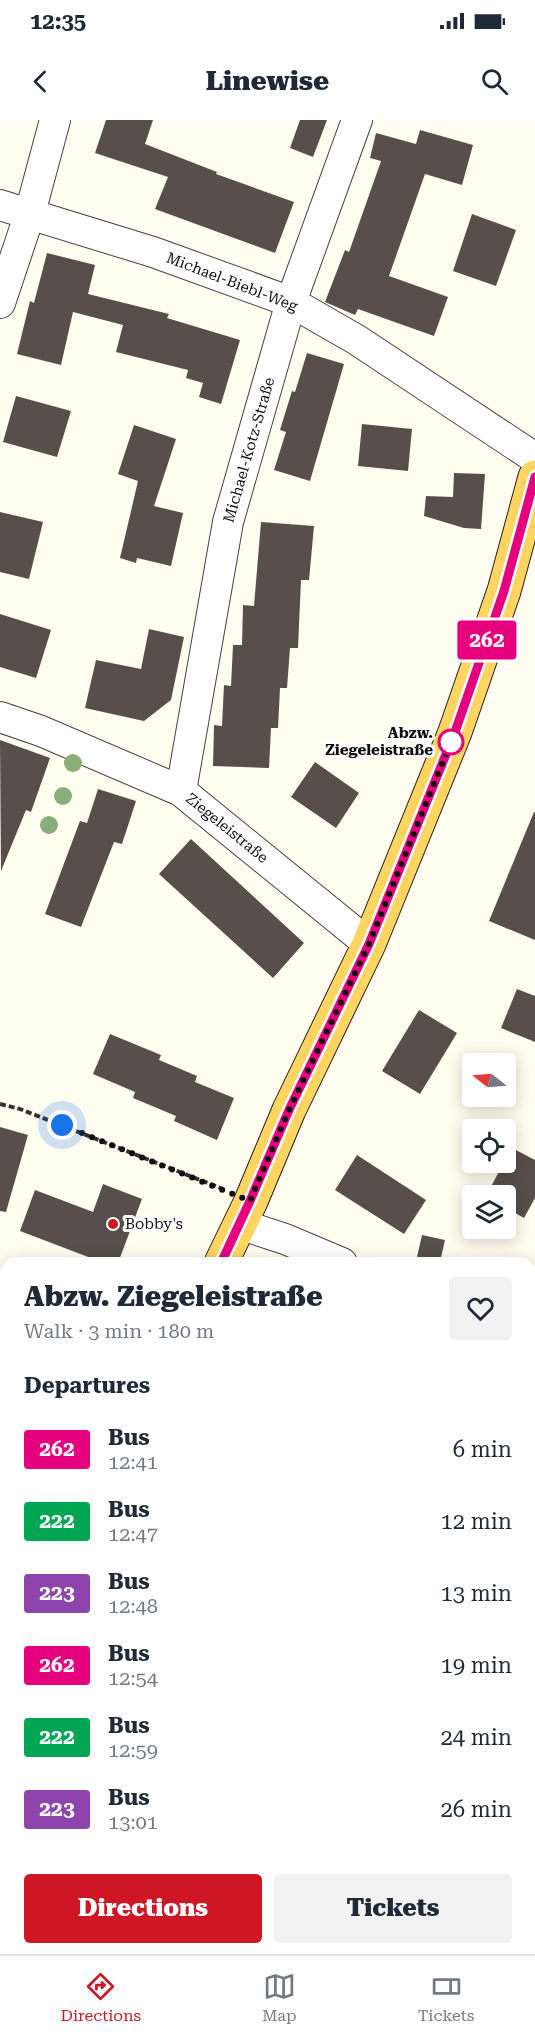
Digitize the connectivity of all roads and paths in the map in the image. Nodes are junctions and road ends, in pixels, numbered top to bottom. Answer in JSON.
{"nodes":[{"id":1,"x":55,"y":120,"type":"edge"},
{"id":2,"x":357,"y":120,"type":"edge"},
{"id":3,"x":0,"y":205,"type":"edge"},
{"id":4,"x":30,"y":213,"type":"junction"},
{"id":5,"x":291,"y":302,"type":"junction"},
{"id":6,"x":0,"y":303,"type":"edge"},
{"id":7,"x":535,"y":458,"type":"edge"},
{"id":8,"x":533,"y":491,"type":"edge"},
{"id":9,"x":0,"y":717,"type":"edge"},
{"id":10,"x":181,"y":791,"type":"junction"},
{"id":11,"x":369,"y":944,"type":"junction"},
{"id":12,"x":0,"y":1104,"type":"edge"},
{"id":13,"x":245,"y":1212,"type":"junction"},
{"id":14,"x":224,"y":1257,"type":"edge"},
{"id":15,"x":328,"y":1257,"type":"edge"}],
"edges":[{"from":1,"to":4,"type":"street"},
{"from":2,"to":5,"type":"street","name":"Michael-Kotz-Straße"},
{"from":3,"to":4,"type":"street","name":"Michael-Biebl-Weg"},
{"from":4,"to":5,"type":"street","name":"Michael-Biebl-Weg"},
{"from":4,"to":6,"type":"street"},
{"from":5,"to":7,"type":"street","name":"Michael-Biebl-Weg"},
{"from":5,"to":10,"type":"street","name":"Michael-Kotz-Straße"},
{"from":8,"to":11,"type":"main road"},
{"from":9,"to":10,"type":"street","name":"Ziegeleistraße"},
{"from":10,"to":11,"type":"street","name":"Ziegeleistraße"},
{"from":11,"to":13,"type":"main road"},
{"from":12,"to":13,"type":"path"},
{"from":13,"to":14,"type":"main road"},
{"from":13,"to":15,"type":"street"}]}
